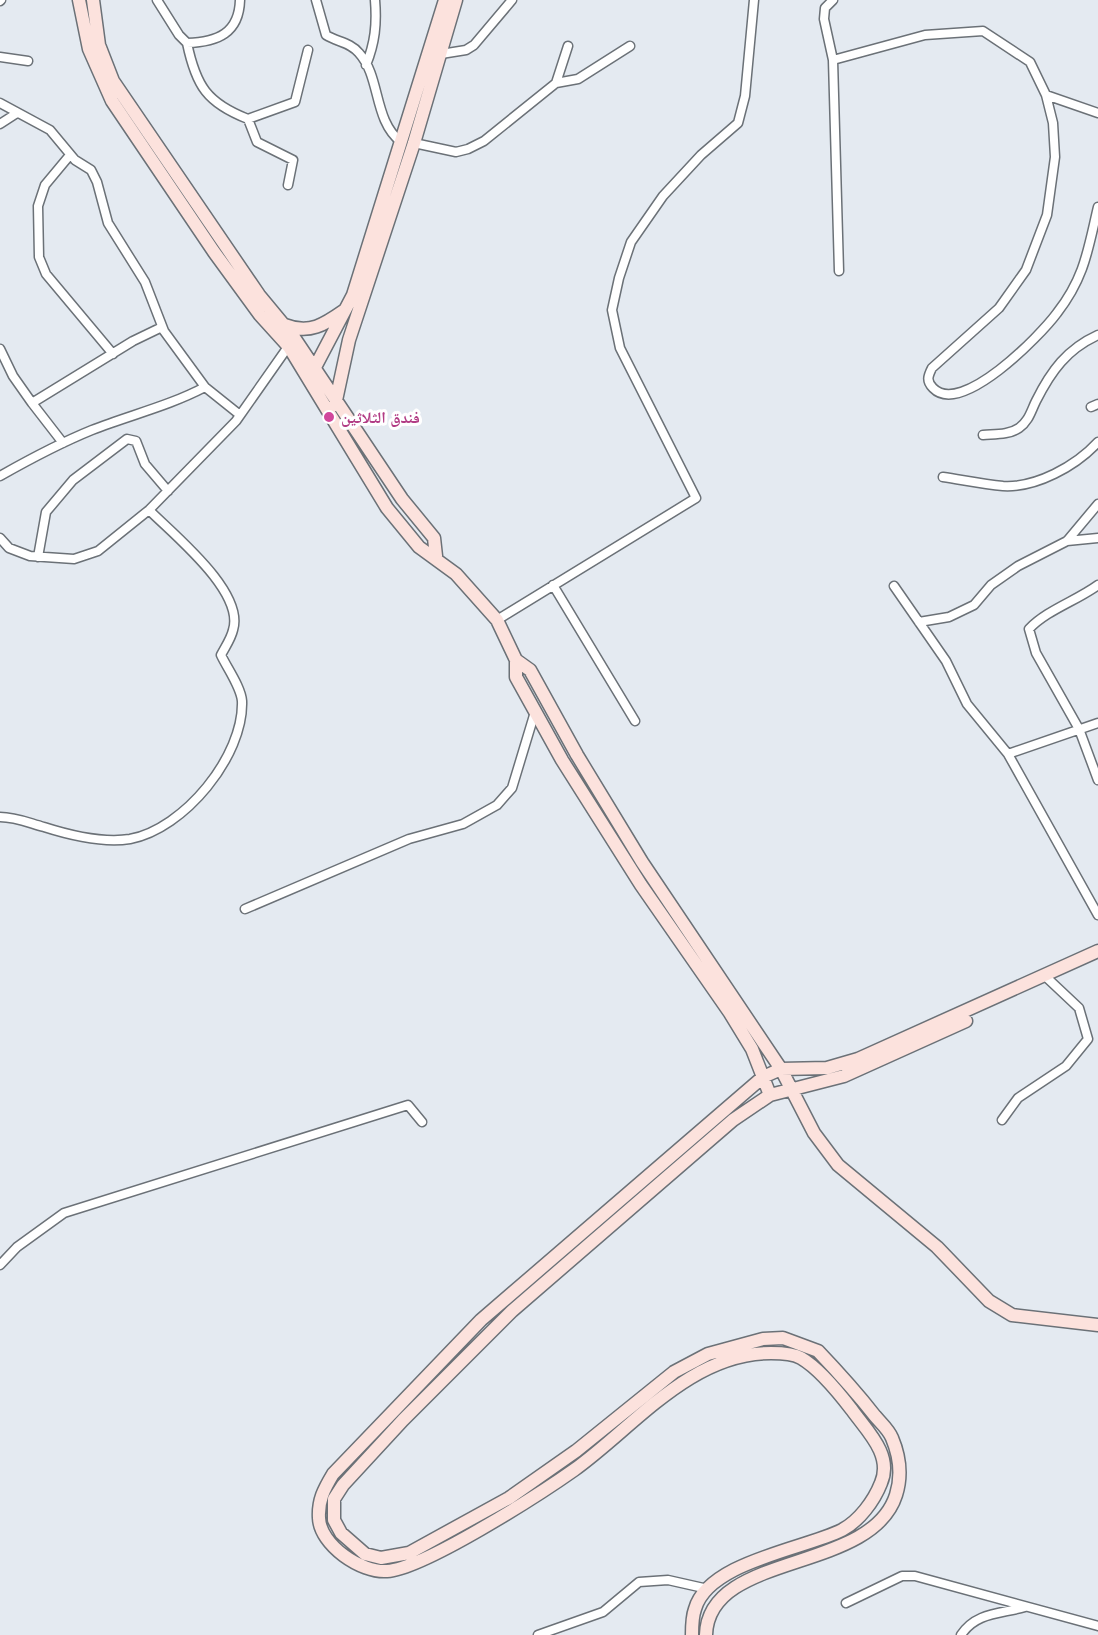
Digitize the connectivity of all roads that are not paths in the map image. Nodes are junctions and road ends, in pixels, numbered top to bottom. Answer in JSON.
{"nodes":[{"id":1,"x":79,"y":0,"type":"edge"},
{"id":2,"x":93,"y":0,"type":"edge"},
{"id":3,"x":157,"y":0,"type":"edge"},
{"id":4,"x":240,"y":0,"type":"edge"},
{"id":5,"x":316,"y":0,"type":"edge"},
{"id":6,"x":375,"y":0,"type":"edge"},
{"id":7,"x":445,"y":0,"type":"edge"},
{"id":8,"x":456,"y":0,"type":"edge"},
{"id":9,"x":512,"y":0,"type":"edge"},
{"id":10,"x":754,"y":0,"type":"edge"},
{"id":11,"x":833,"y":0,"type":"edge"},
{"id":12,"x":187,"y":43,"type":"junction"},
{"id":13,"x":568,"y":46,"type":"dead end"},
{"id":14,"x":630,"y":46,"type":"dead end"},
{"id":15,"x":308,"y":50,"type":"dead end"},
{"id":16,"x":441,"y":54,"type":"junction"},
{"id":17,"x":0,"y":57,"type":"edge"},
{"id":18,"x":833,"y":60,"type":"junction"},
{"id":19,"x":28,"y":61,"type":"dead end"},
{"id":20,"x":366,"y":65,"type":"junction"},
{"id":21,"x":556,"y":83,"type":"junction"},
{"id":22,"x":1046,"y":95,"type":"junction"},
{"id":23,"x":0,"y":104,"type":"edge"},
{"id":24,"x":17,"y":112,"type":"junction"},
{"id":25,"x":1098,"y":112,"type":"edge"},
{"id":26,"x":248,"y":119,"type":"junction"},
{"id":27,"x":0,"y":124,"type":"edge"},
{"id":28,"x":408,"y":142,"type":"junction"},
{"id":29,"x":70,"y":155,"type":"junction"},
{"id":30,"x":288,"y":186,"type":"dead end"},
{"id":31,"x":1098,"y":207,"type":"edge"},
{"id":32,"x":839,"y":271,"type":"dead end"},
{"id":33,"x":346,"y":310,"type":"junction"},
{"id":34,"x":284,"y":325,"type":"junction"},
{"id":35,"x":162,"y":327,"type":"junction"},
{"id":36,"x":1098,"y":334,"type":"edge"},
{"id":37,"x":291,"y":342,"type":"junction"},
{"id":38,"x":0,"y":349,"type":"edge"},
{"id":39,"x":112,"y":354,"type":"junction"},
{"id":40,"x":311,"y":374,"type":"junction"},
{"id":41,"x":205,"y":387,"type":"junction"},
{"id":42,"x":336,"y":401,"type":"junction"},
{"id":43,"x":32,"y":403,"type":"junction"},
{"id":44,"x":240,"y":414,"type":"junction"},
{"id":45,"x":331,"y":415,"type":"junction"},
{"id":46,"x":983,"y":435,"type":"dead end"},
{"id":47,"x":1098,"y":442,"type":"edge"},
{"id":48,"x":63,"y":443,"type":"junction"},
{"id":49,"x":0,"y":476,"type":"edge"},
{"id":50,"x":943,"y":477,"type":"dead end"},
{"id":51,"x":168,"y":491,"type":"junction"},
{"id":52,"x":1098,"y":504,"type":"edge"},
{"id":53,"x":149,"y":510,"type":"junction"},
{"id":54,"x":0,"y":538,"type":"edge"},
{"id":55,"x":1098,"y":538,"type":"edge"},
{"id":56,"x":1066,"y":541,"type":"junction"},
{"id":57,"x":436,"y":556,"type":"junction"},
{"id":58,"x":38,"y":557,"type":"junction"},
{"id":59,"x":553,"y":585,"type":"junction"},
{"id":60,"x":1098,"y":585,"type":"edge"},
{"id":61,"x":894,"y":586,"type":"dead end"},
{"id":62,"x":497,"y":620,"type":"junction"},
{"id":63,"x":919,"y":622,"type":"junction"},
{"id":64,"x":516,"y":660,"type":"junction"},
{"id":65,"x":535,"y":711,"type":"junction"},
{"id":66,"x":635,"y":721,"type":"dead end"},
{"id":67,"x":1098,"y":723,"type":"edge"},
{"id":68,"x":1079,"y":729,"type":"junction"},
{"id":69,"x":1008,"y":754,"type":"junction"},
{"id":70,"x":1098,"y":780,"type":"edge"},
{"id":71,"x":0,"y":817,"type":"edge"},
{"id":72,"x":245,"y":909,"type":"dead end"},
{"id":73,"x":1098,"y":915,"type":"edge"},
{"id":74,"x":1098,"y":951,"type":"edge"},
{"id":75,"x":1098,"y":960,"type":"edge"},
{"id":76,"x":1048,"y":979,"type":"junction"},
{"id":77,"x":1098,"y":1038,"type":"edge"},
{"id":78,"x":1088,"y":1039,"type":"junction"},
{"id":79,"x":781,"y":1069,"type":"junction"},
{"id":80,"x":763,"y":1077,"type":"junction"},
{"id":81,"x":791,"y":1088,"type":"junction"},
{"id":82,"x":770,"y":1095,"type":"junction"},
{"id":83,"x":1002,"y":1120,"type":"dead end"},
{"id":84,"x":422,"y":1122,"type":"dead end"},
{"id":85,"x":0,"y":1265,"type":"edge"},
{"id":86,"x":1098,"y":1325,"type":"edge"},
{"id":87,"x":708,"y":1588,"type":"junction"},
{"id":88,"x":846,"y":1603,"type":"dead end"},
{"id":89,"x":1025,"y":1607,"type":"junction"},
{"id":90,"x":1098,"y":1626,"type":"edge"},
{"id":91,"x":538,"y":1635,"type":"edge"},
{"id":92,"x":692,"y":1635,"type":"edge"},
{"id":93,"x":706,"y":1635,"type":"edge"},
{"id":94,"x":961,"y":1635,"type":"edge"}],
"edges":[{"from":1,"to":37,"type":"street"},
{"from":2,"to":34,"type":"street"},
{"from":3,"to":12,"type":"street"},
{"from":4,"to":12,"type":"street"},
{"from":5,"to":20,"type":"street"},
{"from":6,"to":20,"type":"street"},
{"from":7,"to":28,"type":"street"},
{"from":8,"to":16,"type":"street"},
{"from":9,"to":16,"type":"street"},
{"from":10,"to":59,"type":"street"},
{"from":11,"to":18,"type":"street"},
{"from":12,"to":26,"type":"street"},
{"from":13,"to":21,"type":"street"},
{"from":14,"to":21,"type":"street"},
{"from":15,"to":26,"type":"street"},
{"from":16,"to":28,"type":"street"},
{"from":17,"to":19,"type":"street"},
{"from":18,"to":22,"type":"street"},
{"from":18,"to":32,"type":"street"},
{"from":20,"to":28,"type":"street"},
{"from":21,"to":28,"type":"street"},
{"from":22,"to":25,"type":"street"},
{"from":22,"to":31,"type":"street"},
{"from":23,"to":24,"type":"street"},
{"from":24,"to":27,"type":"street"},
{"from":24,"to":29,"type":"street"},
{"from":26,"to":30,"type":"street"},
{"from":28,"to":33,"type":"street"},
{"from":28,"to":42,"type":"street"},
{"from":29,"to":35,"type":"street"},
{"from":29,"to":39,"type":"street"},
{"from":33,"to":34,"type":"street"},
{"from":33,"to":40,"type":"street"},
{"from":34,"to":37,"type":"street"},
{"from":35,"to":39,"type":"street"},
{"from":35,"to":41,"type":"street"},
{"from":36,"to":46,"type":"street"},
{"from":37,"to":40,"type":"street"},
{"from":37,"to":44,"type":"street"},
{"from":38,"to":43,"type":"street"},
{"from":39,"to":43,"type":"street"},
{"from":40,"to":42,"type":"street"},
{"from":40,"to":45,"type":"street"},
{"from":41,"to":44,"type":"street"},
{"from":41,"to":48,"type":"street"},
{"from":42,"to":45,"type":"street"},
{"from":42,"to":57,"type":"street"},
{"from":43,"to":48,"type":"street"},
{"from":44,"to":51,"type":"street"},
{"from":45,"to":57,"type":"street"},
{"from":47,"to":50,"type":"street"},
{"from":48,"to":49,"type":"street"},
{"from":51,"to":53,"type":"street"},
{"from":51,"to":58,"type":"street"},
{"from":52,"to":56,"type":"street"},
{"from":53,"to":58,"type":"street"},
{"from":53,"to":71,"type":"street"},
{"from":54,"to":58,"type":"street"},
{"from":55,"to":56,"type":"street"},
{"from":56,"to":63,"type":"street"},
{"from":57,"to":62,"type":"street"},
{"from":59,"to":62,"type":"street"},
{"from":59,"to":66,"type":"street"},
{"from":60,"to":68,"type":"street"},
{"from":61,"to":63,"type":"street"},
{"from":62,"to":64,"type":"street"},
{"from":63,"to":69,"type":"street"},
{"from":64,"to":65,"type":"street"},
{"from":64,"to":79,"type":"street"},
{"from":65,"to":72,"type":"street"},
{"from":65,"to":80,"type":"street"},
{"from":67,"to":68,"type":"street"},
{"from":68,"to":69,"type":"street"},
{"from":68,"to":70,"type":"street"},
{"from":69,"to":73,"type":"street"},
{"from":74,"to":76,"type":"street"},
{"from":75,"to":76,"type":"street"},
{"from":76,"to":78,"type":"street"},
{"from":76,"to":79,"type":"street"},
{"from":76,"to":81,"type":"street"},
{"from":77,"to":78,"type":"street"},
{"from":78,"to":83,"type":"street"},
{"from":79,"to":80,"type":"street"},
{"from":79,"to":81,"type":"street"},
{"from":80,"to":82,"type":"street"},
{"from":80,"to":87,"type":"street"},
{"from":81,"to":82,"type":"street"},
{"from":81,"to":86,"type":"street"},
{"from":82,"to":93,"type":"street"},
{"from":84,"to":85,"type":"street"},
{"from":87,"to":91,"type":"street"},
{"from":87,"to":92,"type":"street"},
{"from":88,"to":89,"type":"street"},
{"from":89,"to":90,"type":"street"},
{"from":89,"to":94,"type":"street"}]}
